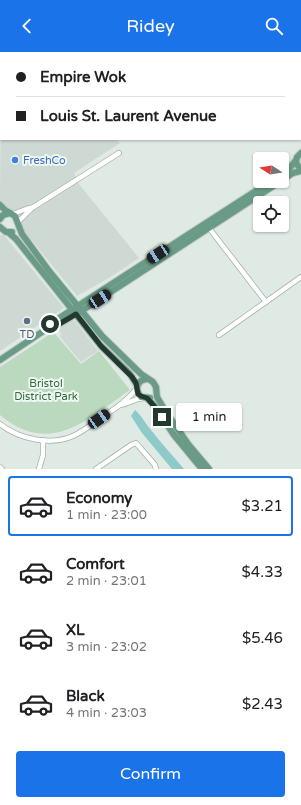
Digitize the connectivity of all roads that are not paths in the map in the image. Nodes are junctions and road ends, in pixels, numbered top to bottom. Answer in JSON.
{"nodes":[{"id":1,"x":119,"y":153,"type":"dead end"},
{"id":2,"x":301,"y":153,"type":"edge"},
{"id":3,"x":296,"y":160,"type":"junction"},
{"id":4,"x":289,"y":169,"type":"edge"},
{"id":5,"x":301,"y":170,"type":"edge"},
{"id":6,"x":289,"y":175,"type":"edge"},
{"id":7,"x":260,"y":188,"type":"edge"},
{"id":8,"x":271,"y":188,"type":"edge"},
{"id":9,"x":0,"y":205,"type":"edge"},
{"id":10,"x":32,"y":208,"type":"junction"},
{"id":11,"x":11,"y":214,"type":"junction"},
{"id":12,"x":0,"y":219,"type":"edge"},
{"id":13,"x":18,"y":223,"type":"junction"},
{"id":14,"x":0,"y":227,"type":"edge"},
{"id":15,"x":209,"y":228,"type":"junction"},
{"id":16,"x":5,"y":233,"type":"edge"},
{"id":17,"x":301,"y":277,"type":"edge"},
{"id":18,"x":266,"y":302,"type":"junction"},
{"id":19,"x":77,"y":310,"type":"junction"},
{"id":20,"x":220,"y":335,"type":"dead end"},
{"id":21,"x":0,"y":360,"type":"edge"},
{"id":22,"x":147,"y":379,"type":"junction"},
{"id":23,"x":137,"y":387,"type":"junction"},
{"id":24,"x":156,"y":390,"type":"junction"},
{"id":25,"x":145,"y":398,"type":"junction"},
{"id":26,"x":120,"y":405,"type":"junction"},
{"id":27,"x":0,"y":424,"type":"edge"},
{"id":28,"x":43,"y":440,"type":"junction"},
{"id":29,"x":39,"y":469,"type":"edge"},
{"id":30,"x":96,"y":469,"type":"edge"},
{"id":31,"x":156,"y":469,"type":"edge"},
{"id":32,"x":202,"y":469,"type":"edge"},
{"id":33,"x":209,"y":469,"type":"edge"}],
"edges":[{"from":1,"to":10,"type":"street"},
{"from":2,"to":3,"type":"main road"},
{"from":3,"to":4,"type":"main road"},
{"from":3,"to":5,"type":"main road"},
{"from":5,"to":6,"type":"main road"},
{"from":7,"to":19,"type":"main road"},
{"from":8,"to":15,"type":"main road"},
{"from":9,"to":11,"type":"main road"},
{"from":10,"to":11,"type":"street"},
{"from":10,"to":13,"type":"street"},
{"from":11,"to":12,"type":"main road"},
{"from":11,"to":13,"type":"main road"},
{"from":13,"to":16,"type":"main road"},
{"from":13,"to":19,"type":"main road"},
{"from":14,"to":16,"type":"main road"},
{"from":15,"to":18,"type":"street"},
{"from":15,"to":19,"type":"main road"},
{"from":16,"to":19,"type":"main road"},
{"from":17,"to":18,"type":"street"},
{"from":18,"to":20,"type":"street"},
{"from":19,"to":21,"type":"main road"},
{"from":19,"to":22,"type":"main road"},
{"from":19,"to":23,"type":"main road"},
{"from":22,"to":23,"type":"main road"},
{"from":22,"to":24,"type":"main road"},
{"from":23,"to":25,"type":"main road"},
{"from":23,"to":26,"type":"street"},
{"from":24,"to":25,"type":"main road"},
{"from":24,"to":33,"type":"main road"},
{"from":25,"to":26,"type":"street"},
{"from":25,"to":32,"type":"main road"},
{"from":26,"to":28,"type":"street"},
{"from":27,"to":28,"type":"street"},
{"from":28,"to":29,"type":"street"},
{"from":30,"to":31,"type":"street"}]}
